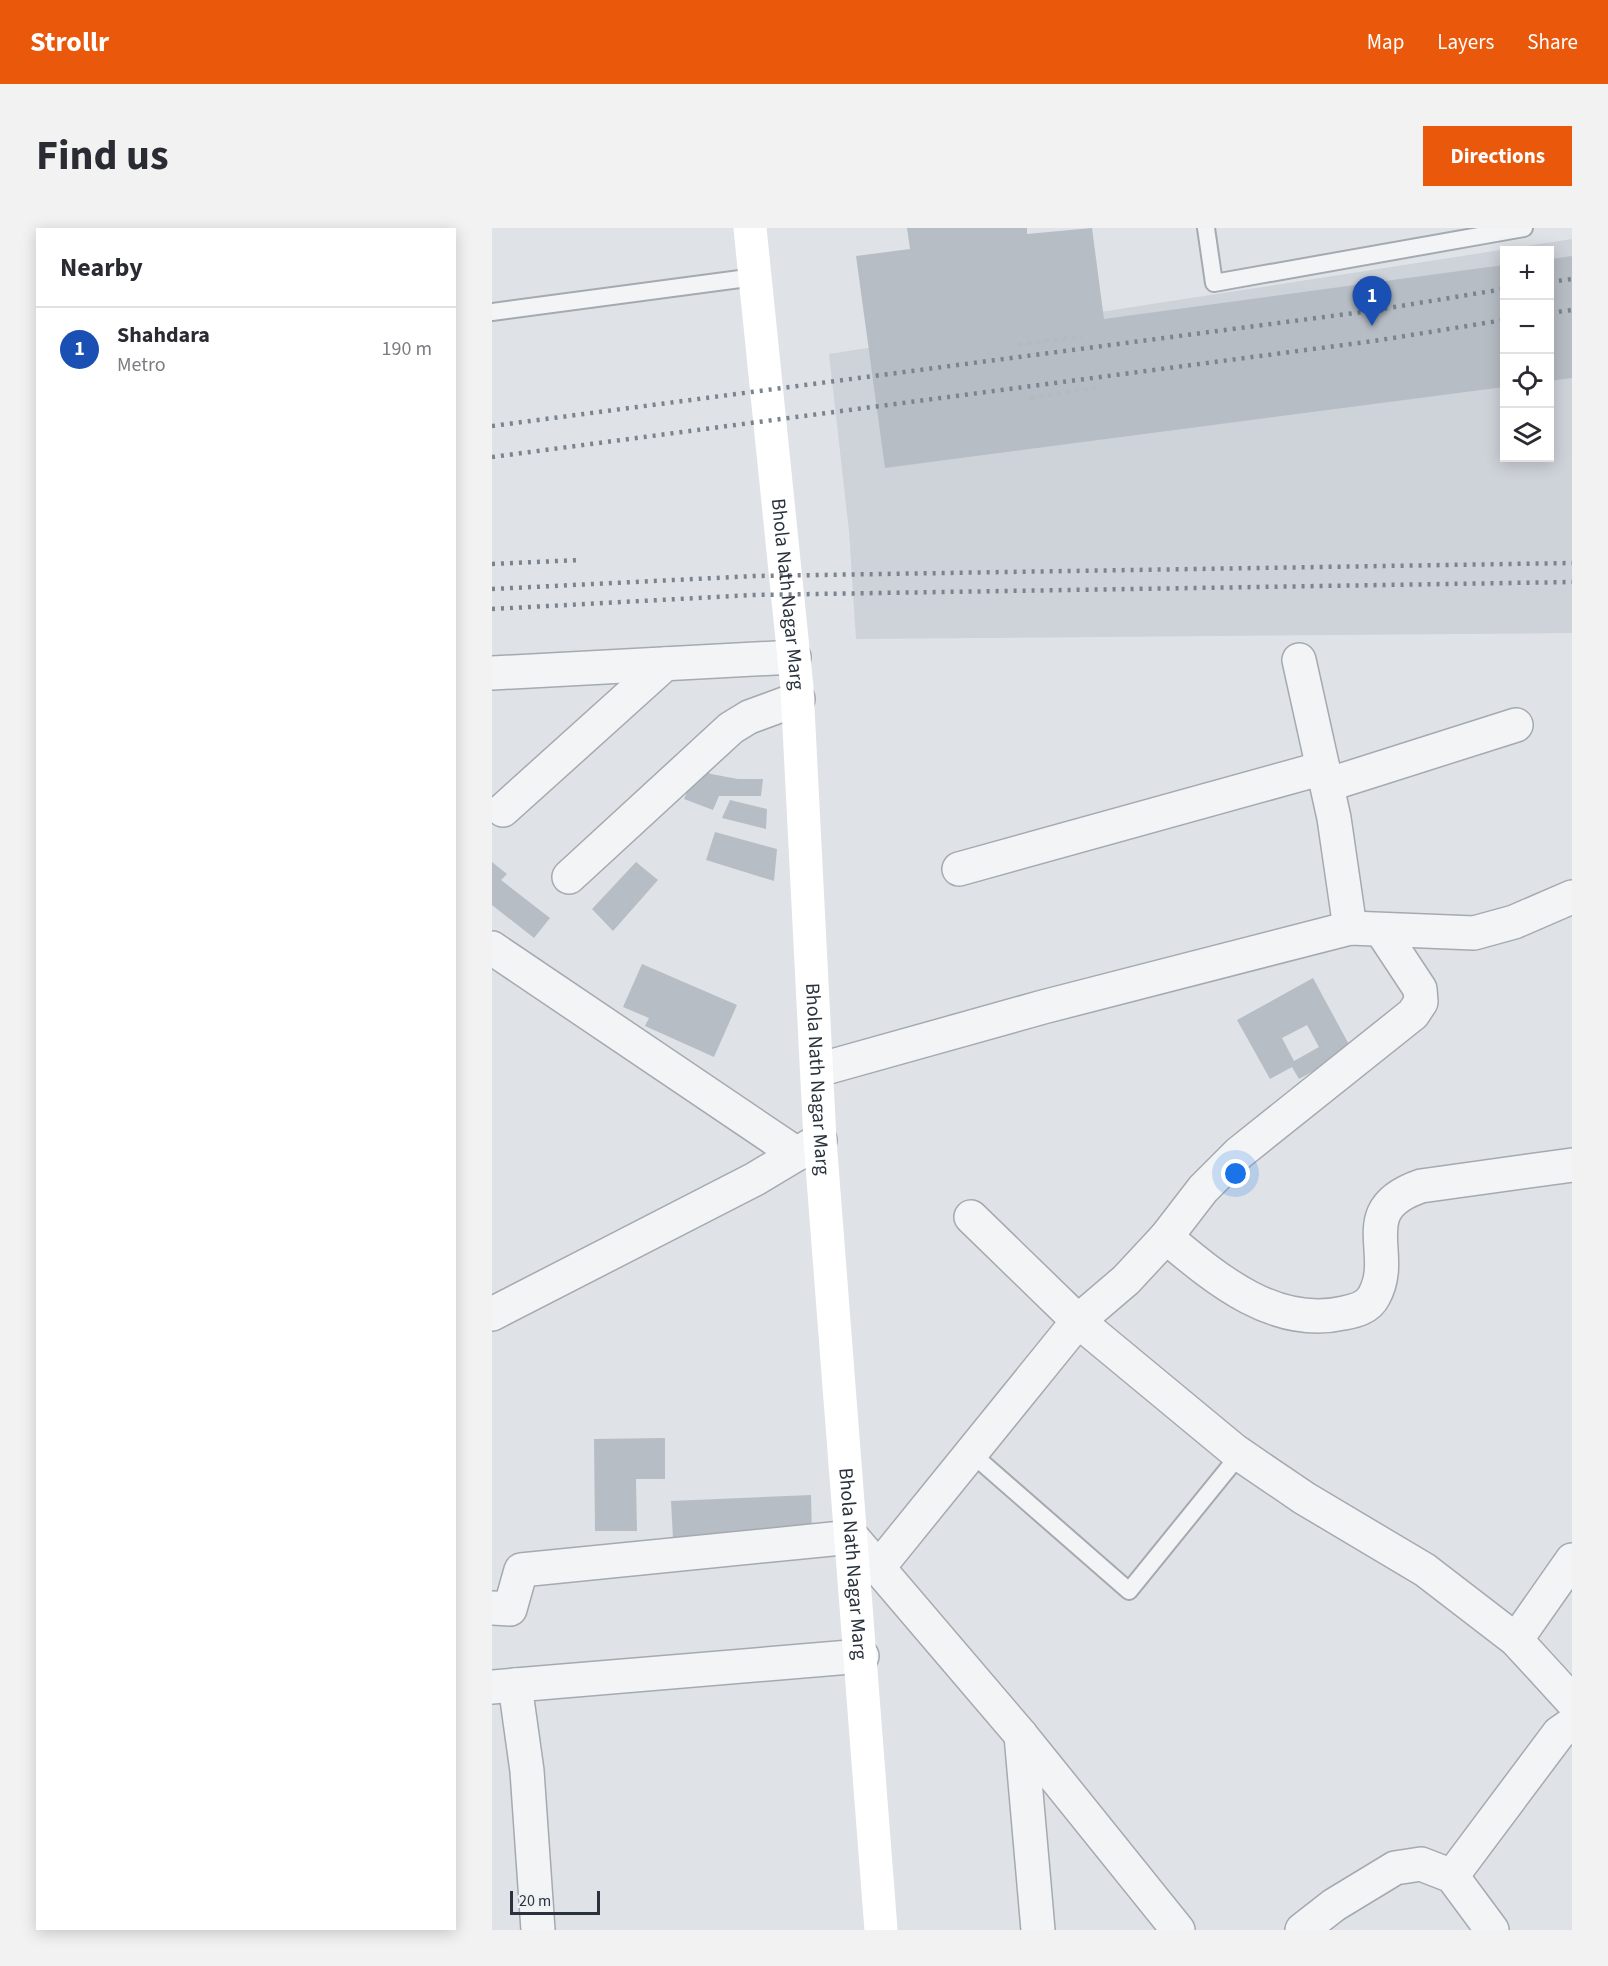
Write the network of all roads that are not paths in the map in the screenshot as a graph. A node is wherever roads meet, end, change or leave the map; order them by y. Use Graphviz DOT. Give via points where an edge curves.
graph roads {
  1 [pos="750,228"];
  2 [pos="1206,228"];
  3 [pos="1524,228"];
  4 [pos="755,277"];
  5 [pos="492,312"];
  6 [pos="794,657"];
  7 [pos="1299,660"];
  8 [pos="665,664"];
  9 [pos="492,673"];
  10 [pos="798,699"];
  11 [pos="1516,726"];
  12 [pos="1325,776"];
  13 [pos="503,810"];
  14 [pos="959,869"];
  15 [pos="569,877"];
  16 [pos="1572,897"];
  17 [pos="1365,929"];
  18 [pos="492,948"];
  19 [pos="818,1070"];
  20 [pos="808,1147"];
  21 [pos="1572,1165"];
  22 [pos="971,1217"];
  23 [pos="1166,1237"];
  24 [pos="492,1314"];
  25 [pos="1078,1321"];
  26 [pos="971,1454"];
  27 [pos="1240,1454"];
  28 [pos="852,1537"];
  29 [pos="1572,1560"];
  30 [pos="878,1568"];
  31 [pos="492,1608"];
  32 [pos="1516,1640"];
  33 [pos="862,1656"];
  34 [pos="504,1686"];
  35 [pos="1572,1701"];
  36 [pos="1572,1724"];
  37 [pos="1021,1735"];
  38 [pos="1452,1876"];
  39 [pos="538,1930"];
  40 [pos="881,1930"];
  41 [pos="1038,1930"];
  42 [pos="1178,1930"];
  43 [pos="1302,1930"];
  44 [pos="1492,1930"];
  1 -- 4 [label="street, Bhola Nath Nagar Marg"];
  2 -- 3 [label="lane" via="1214,283"];
  4 -- 5 [label="lane"];
  4 -- 6 [label="street, Bhola Nath Nagar Marg"];
  6 -- 8 [label="street"];
  6 -- 10 [label="street, Bhola Nath Nagar Marg"];
  7 -- 12 [label="street"];
  8 -- 9 [label="street"];
  8 -- 13 [label="street"];
  10 -- 15 [label="street" via="760,712 731,728"];
  10 -- 19 [label="street, Bhola Nath Nagar Marg"];
  11 -- 12 [label="street"];
  12 -- 14 [label="street"];
  12 -- 17 [label="street"];
  16 -- 17 [label="street" via="1483,931 1454,934"];
  17 -- 19 [label="street" via="1043,1007"];
  17 -- 23 [label="street" via="1420,989 1420,1002 1413,1014 1239,1153 1203,1189"];
  18 -- 20 [label="street"];
  19 -- 20 [label="street, Bhola Nath Nagar Marg"];
  20 -- 24 [label="street" via="755,1179"];
  20 -- 28 [label="street, Bhola Nath Nagar Marg"];
  21 -- 23 [label="street" via="1421,1186 1401,1193 1387,1206 1374,1297 1361,1309 1329,1316 1298,1314 1260,1303 1217,1280"];
  22 -- 25 [label="street"];
  23 -- 25 [label="street" via="1126,1280"];
  25 -- 26 [label="street"];
  25 -- 27 [label="street"];
  26 -- 27 [label="lane" via="1129,1591"];
  26 -- 30 [label="street"];
  27 -- 32 [label="street" via="1304,1498 1425,1570"];
  28 -- 30 [label="street"];
  28 -- 31 [label="street" via="521,1570 510,1609"];
  28 -- 33 [label="street, Bhola Nath Nagar Marg"];
  29 -- 32 [label="street"];
  30 -- 37 [label="street"];
  32 -- 35 [label="street"];
  33 -- 34 [label="street"];
  33 -- 40 [label="street, Bhola Nath Nagar Marg"];
  34 -- 39 [label="street" via="527,1771"];
  36 -- 38 [label="street" via="1559,1733"];
  37 -- 41 [label="street"];
  37 -- 42 [label="street"];
  38 -- 43 [label="street" via="1421,1864 1395,1868 1334,1905"];
  38 -- 44 [label="street"];
}
